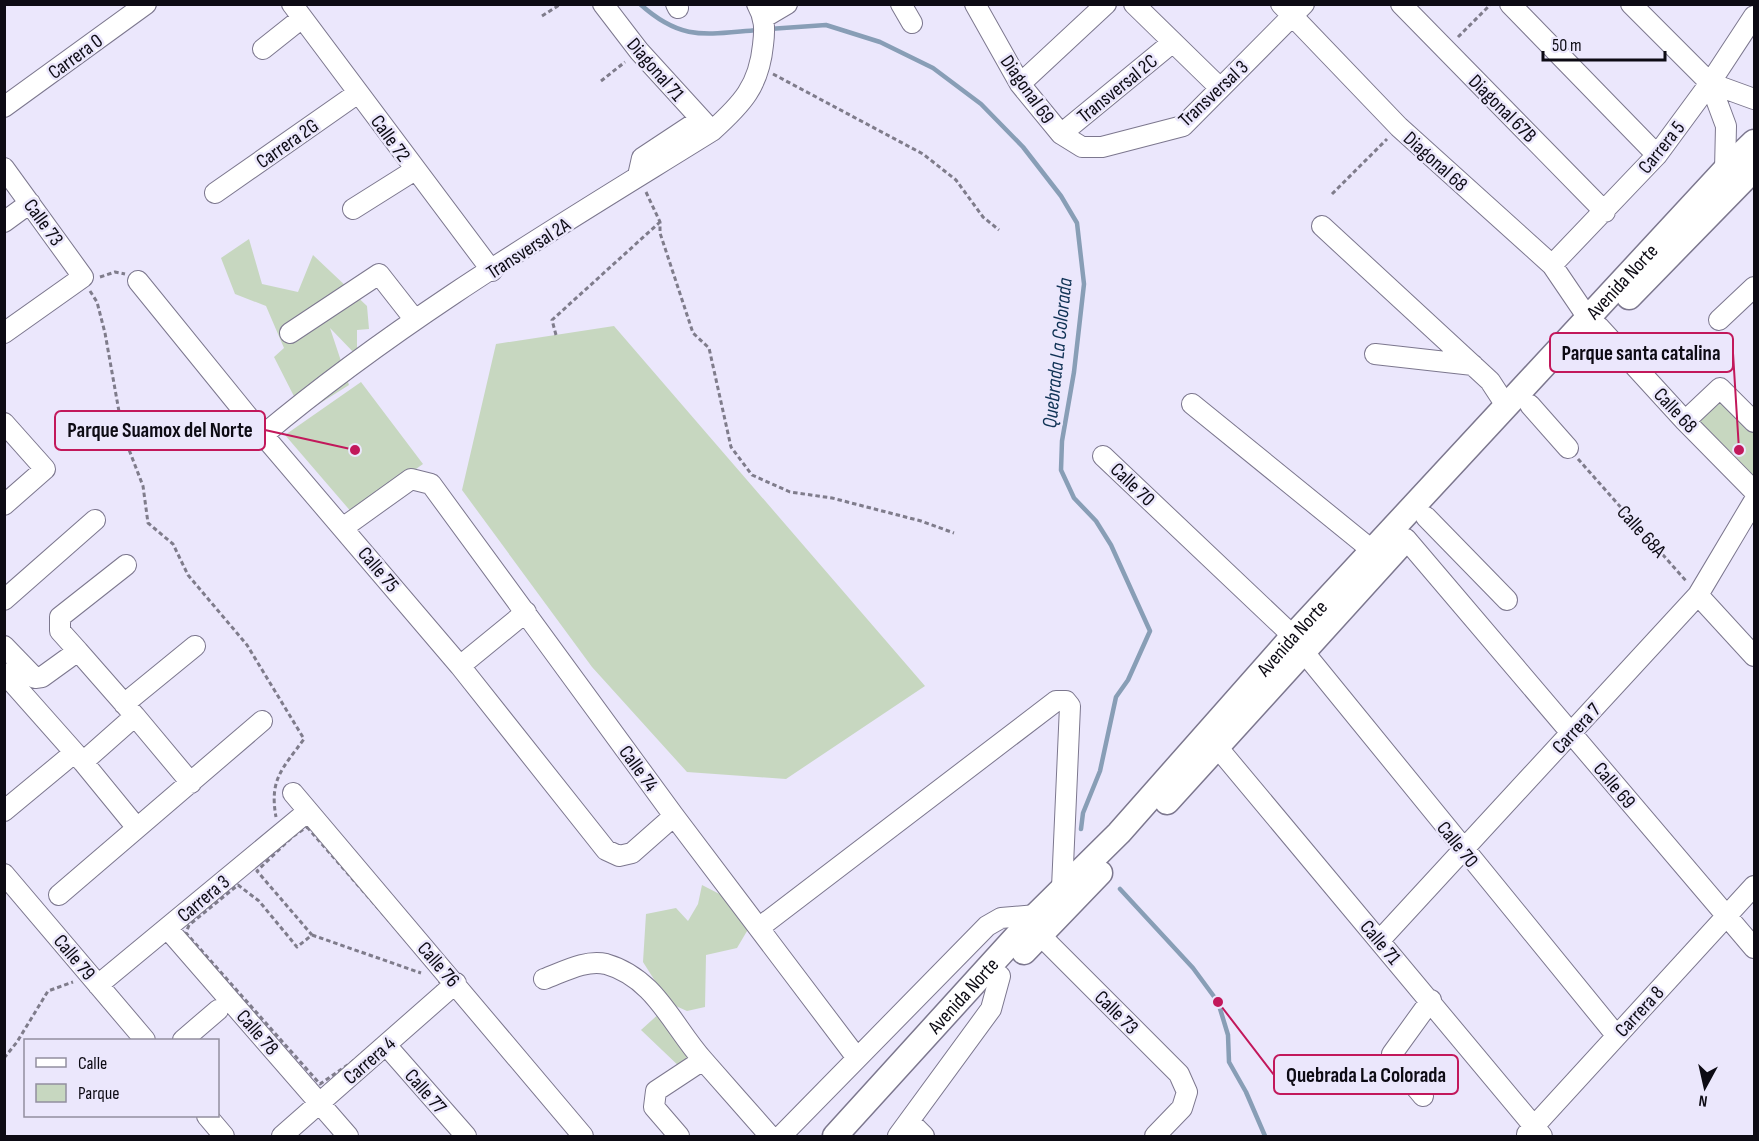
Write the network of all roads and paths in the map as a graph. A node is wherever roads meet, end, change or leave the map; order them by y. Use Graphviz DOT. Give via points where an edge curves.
graph roads {
  1 [pos="146,4"];
  2 [pos="561,4"];
  3 [pos="603,4"];
  4 [pos="787,4"];
  5 [pos="901,4"];
  6 [pos="1106,4"];
  7 [pos="1134,4"];
  8 [pos="1401,4"];
  9 [pos="1491,4"];
  10 [pos="1510,4"];
  11 [pos="1631,4"];
  12 [pos="983,8"];
  13 [pos="1292,8"];
  14 [pos="297,11"];
  15 [pos="761,11"];
  16 [pos="542,16"];
  17 [pos="1755,16"];
  18 [pos="912,24"];
  19 [pos="1173,42"];
  20 [pos="263,50"];
  21 [pos="1445,50"];
  22 [pos="639,51"];
  23 [pos="761,67"];
  24 [pos="601,81"];
  25 [pos="1710,83"];
  26 [pos="1020,84"];
  27 [pos="1220,88"];
  28 [pos="358,93"];
  29 [pos="1755,99"];
  30 [pos="4,107"];
  31 [pos="707,125"];
  32 [pos="1399,128"];
  33 [pos="1061,134"];
  34 [pos="1755,142"];
  35 [pos="1102,147"];
  36 [pos="1658,155"];
  37 [pos="4,168"];
  38 [pos="1755,169"];
  39 [pos="415,170"];
  40 [pos="1725,170"];
  41 [pos="638,177"];
  42 [pos="215,193"];
  43 [pos="1332,194"];
  44 [pos="30,203"];
  45 [pos="353,209"];
  46 [pos="1605,212"];
  47 [pos="4,222"];
  48 [pos="660,222"];
  49 [pos="1322,226"];
  50 [pos="999,230"];
  51 [pos="1552,265"];
  52 [pos="492,271"];
  53 [pos="83,277"];
  54 [pos="138,281"];
  55 [pos="1755,287"];
  56 [pos="415,320"];
  57 [pos="1719,321"];
  58 [pos="1594,322"];
  59 [pos="4,333"];
  60 [pos="290,333"];
  61 [pos="555,335"];
  62 [pos="1375,354"];
  63 [pos="1473,365"];
  64 [pos="1192,404"];
  65 [pos="1519,406"];
  66 [pos="1685,421"];
  67 [pos="1755,422"];
  68 [pos="4,423"];
  69 [pos="263,435"];
  70 [pos="1568,448"];
  71 [pos="1103,456"];
  72 [pos="1755,491"];
  73 [pos="1755,501"];
  74 [pos="4,505"];
  75 [pos="1426,517"];
  76 [pos="95,520"];
  77 [pos="344,527"];
  78 [pos="954,533"];
  79 [pos="1406,539"];
  80 [pos="1372,551"];
  81 [pos="126,565"];
  82 [pos="1698,594"];
  83 [pos="4,600"];
  84 [pos="1507,600"];
  85 [pos="526,612"];
  86 [pos="1298,644"];
  87 [pos="4,646"];
  88 [pos="195,646"];
  89 [pos="78,651"];
  90 [pos="1755,656"];
  91 [pos="460,666"];
  92 [pos="4,673"];
  93 [pos="129,710"];
  94 [pos="262,722"];
  95 [pos="1571,733"];
  96 [pos="1218,748"];
  97 [pos="79,757"];
  98 [pos="190,783"];
  99 [pos="293,793"];
  100 [pos="4,811"];
  101 [pos="308,812"];
  102 [pos="674,816"];
  103 [pos="137,828"];
  104 [pos="279,833"];
  105 [pos="1463,850"];
  106 [pos="4,874"];
  107 [pos="1755,886"];
  108 [pos="1062,888"];
  109 [pos="59,895"];
  110 [pos="1727,914"];
  111 [pos="1038,925"];
  112 [pos="760,927"];
  113 [pos="167,928"];
  114 [pos="312,935"];
  115 [pos="1380,940"];
  116 [pos="1755,948"];
  117 [pos="1000,976"];
  118 [pos="544,979"];
  119 [pos="95,980"];
  120 [pos="448,982"];
  121 [pos="1431,1000"];
  122 [pos="218,1010"];
  123 [pos="1616,1035"];
  124 [pos="143,1039"];
  125 [pos="185,1039"];
  126 [pos="386,1045"];
  127 [pos="4,1058"];
  128 [pos="857,1058"];
  129 [pos="703,1060"];
  130 [pos="1423,1096"];
  131 [pos="320,1103"];
  132 [pos="208,1117"];
  133 [pos="911,1132"];
  134 [pos="1534,1133"];
  135 [pos="224,1137"];
  136 [pos="282,1137"];
  137 [pos="348,1137"];
  138 [pos="466,1137"];
  139 [pos="583,1137"];
  140 [pos="679,1137"];
  141 [pos="770,1137"];
  142 [pos="781,1137"];
  143 [pos="835,1137"];
  144 [pos="854,1137"];
  145 [pos="1155,1137"];
  1 -- 30 [label="street, Carrera 0"];
  2 -- 16 [label="path"];
  3 -- 22 [label="street, Diagonal 71"];
  4 -- 15 [label="street"];
  5 -- 18 [label="street"];
  6 -- 26 [label="street"];
  7 -- 19 [label="street"];
  8 -- 21 [label="street, Diagonal 67B"];
  9 -- 21 [label="path"];
  10 -- 36 [label="street"];
  11 -- 25 [label="street"];
  12 -- 26 [label="street, Diagonal 69"];
  13 -- 27 [label="street, Transversal 3"];
  13 -- 32 [label="street, Diagonal 68"];
  14 -- 20 [label="street"];
  14 -- 28 [label="street, Calle 72"];
  15 -- 23 [label="street, Transversal 2A"];
  17 -- 25 [label="street, Carrera 5"];
  19 -- 27 [label="street"];
  19 -- 33 [label="street, Transversal 2C"];
  21 -- 46 [label="street, Diagonal 67B"];
  22 -- 24 [label="path"];
  22 -- 31 [label="street, Diagonal 71"];
  23 -- 31 [label="street, Transversal 2A" via="751,91"];
  23 -- 50 [label="path" via="923,154 956,180 983,217"];
  25 -- 29 [label="street"];
  25 -- 36 [label="street, Carrera 5"];
  25 -- 40 [label="street" via="1726,126"];
  26 -- 33 [label="street, Diagonal 69"];
  27 -- 35 [label="street, Transversal 3" via="1183,126"];
  28 -- 39 [label="street, Calle 72"];
  28 -- 42 [label="street, Carrera 2G"];
  31 -- 41 [label="street, Transversal 2A"];
  32 -- 43 [label="path"];
  32 -- 51 [label="street, Diagonal 68"];
  33 -- 35 [label="street, Diagonal 69" via="1082,147"];
  34 -- 40 [label="main road, Avenida Norte"];
  36 -- 46 [label="street, Carrera 5"];
  37 -- 44 [label="street, Calle 73"];
  38 -- 58 [label="main road, Avenida Norte"];
  39 -- 45 [label="street"];
  39 -- 52 [label="street, Calle 72"];
  40 -- 58 [label="main road, Avenida Norte"];
  41 -- 48 [label="path"];
  41 -- 52 [label="street, Transversal 2A"];
  44 -- 47 [label="street"];
  44 -- 53 [label="street, Calle 73"];
  46 -- 51 [label="street, Carrera 5"];
  48 -- 61 [label="path" via="552,320"];
  48 -- 78 [label="path" via="660,233 693,333 709,348 731,447 752,475 790,492 855,504"];
  49 -- 63 [label="street"];
  51 -- 58 [label="street, Diagonal 68"];
  52 -- 56 [label="street, Transversal 2A"];
  53 -- 54 [label="path" via="115,272"];
  53 -- 59 [label="street"];
  53 -- 104 [label="path" via="97,302 123,434 143,486 148,523 173,544 188,575 247,645 304,739 275,780 273,798"];
  54 -- 69 [label="street, Calle 75"];
  55 -- 57 [label="street"];
  56 -- 60 [label="street" via="379,274"];
  56 -- 69 [label="street, Transversal 2A" via="314,392"];
  58 -- 65 [label="main road, Avenida Norte"];
  58 -- 66 [label="street, Calle 68"];
  62 -- 63 [label="street"];
  63 -- 65 [label="street"];
  64 -- 80 [label="street"];
  65 -- 70 [label="street"];
  65 -- 75 [label="main road, Avenida Norte"];
  65 -- 80 [label="main road, Avenida Norte"];
  66 -- 67 [label="street" via="1720,388"];
  66 -- 72 [label="street, Calle 68"];
  68 -- 74 [label="street" via="45,469"];
  69 -- 77 [label="street, Calle 75"];
  70 -- 82 [label="path, Calle 68A"];
  71 -- 86 [label="street, Calle 70"];
  73 -- 82 [label="street, Carrera 7"];
  75 -- 79 [label="main road, Avenida Norte"];
  75 -- 84 [label="street"];
  76 -- 83 [label="street"];
  77 -- 85 [label="street, Calle 74" via="411,479 431,484"];
  77 -- 91 [label="street, Calle 75"];
  79 -- 86 [label="main road, Avenida Norte"];
  79 -- 95 [label="street, Calle 69"];
  80 -- 86 [label="main road, Avenida Norte"];
  81 -- 89 [label="street" via="60,617 60,631"];
  82 -- 90 [label="street"];
  82 -- 95 [label="street, Carrera 7"];
  85 -- 91 [label="street"];
  85 -- 102 [label="street, Calle 74"];
  86 -- 96 [label="main road, Avenida Norte"];
  86 -- 105 [label="street, Calle 70"];
  86 -- 108 [label="main road, Avenida Norte"];
  87 -- 89 [label="street" via="35,678"];
  88 -- 93 [label="street"];
  89 -- 93 [label="street"];
  91 -- 102 [label="street, Calle 75" via="606,850 619,856 632,853"];
  92 -- 97 [label="street"];
  93 -- 97 [label="street"];
  93 -- 98 [label="street"];
  94 -- 98 [label="street"];
  95 -- 105 [label="street, Carrera 7"];
  95 -- 110 [label="street, Calle 69"];
  96 -- 111 [label="main road, Avenida Norte"];
  96 -- 115 [label="street, Calle 71"];
  97 -- 100 [label="street"];
  97 -- 103 [label="street"];
  98 -- 103 [label="street"];
  99 -- 101 [label="street, Calle 76"];
  101 -- 104 [label="street, Carrera 3"];
  101 -- 120 [label="street, Calle 76"];
  102 -- 112 [label="street, Calle 74"];
  103 -- 109 [label="street"];
  104 -- 113 [label="street, Carrera 3"];
  105 -- 115 [label="street, Carrera 7"];
  105 -- 123 [label="street, Calle 70"];
  106 -- 119 [label="street, Calle 79"];
  107 -- 110 [label="street, Carrera 8"];
  108 -- 111 [label="main road, Avenida Norte"];
  108 -- 112 [label="street" via="1070,706 1066,701 1056,701"];
  110 -- 116 [label="street, Calle 69"];
  110 -- 123 [label="street, Carrera 8"];
  111 -- 117 [label="main road, Avenida Norte"];
  111 -- 128 [label="street" via="1001,918 987,926"];
  111 -- 143 [label="main road, Avenida Norte"];
  111 -- 145 [label="street, Calle 73" via="1179,1074 1187,1092 1182,1108"];
  112 -- 128 [label="street, Calle 74"];
  113 -- 119 [label="street, Carrera 3"];
  113 -- 131 [label="street, Calle 78"];
  114 -- 120 [label="path"];
  114 -- 120 [label="path" via="257,871 307,827"];
  114 -- 120 [label="path" via="297,947 259,901 238,885 189,925 186,933 320,1084"];
  115 -- 121 [label="street, Calle 71"];
  117 -- 133 [label="street" via="991,1009"];
  117 -- 144 [label="main road, Avenida Norte"];
  118 -- 129 [label="street" via="585,964 605,964 633,976 657,996"];
  119 -- 124 [label="street, Calle 79"];
  119 -- 127 [label="path" via="48,991"];
  120 -- 126 [label="street, Carrera 4"];
  120 -- 139 [label="street, Calle 76"];
  121 -- 130 [label="street" via="1392,1054"];
  121 -- 134 [label="street, Calle 71"];
  122 -- 125 [label="street"];
  123 -- 134 [label="street, Carrera 8"];
  126 -- 131 [label="street, Carrera 4"];
  126 -- 138 [label="street, Calle 77"];
  128 -- 142 [label="street"];
  129 -- 140 [label="street" via="656,1091 654,1107"];
  129 -- 141 [label="street"];
  131 -- 136 [label="street, Carrera 4"];
  131 -- 137 [label="street, Calle 78"];
  132 -- 135 [label="street"];
}
